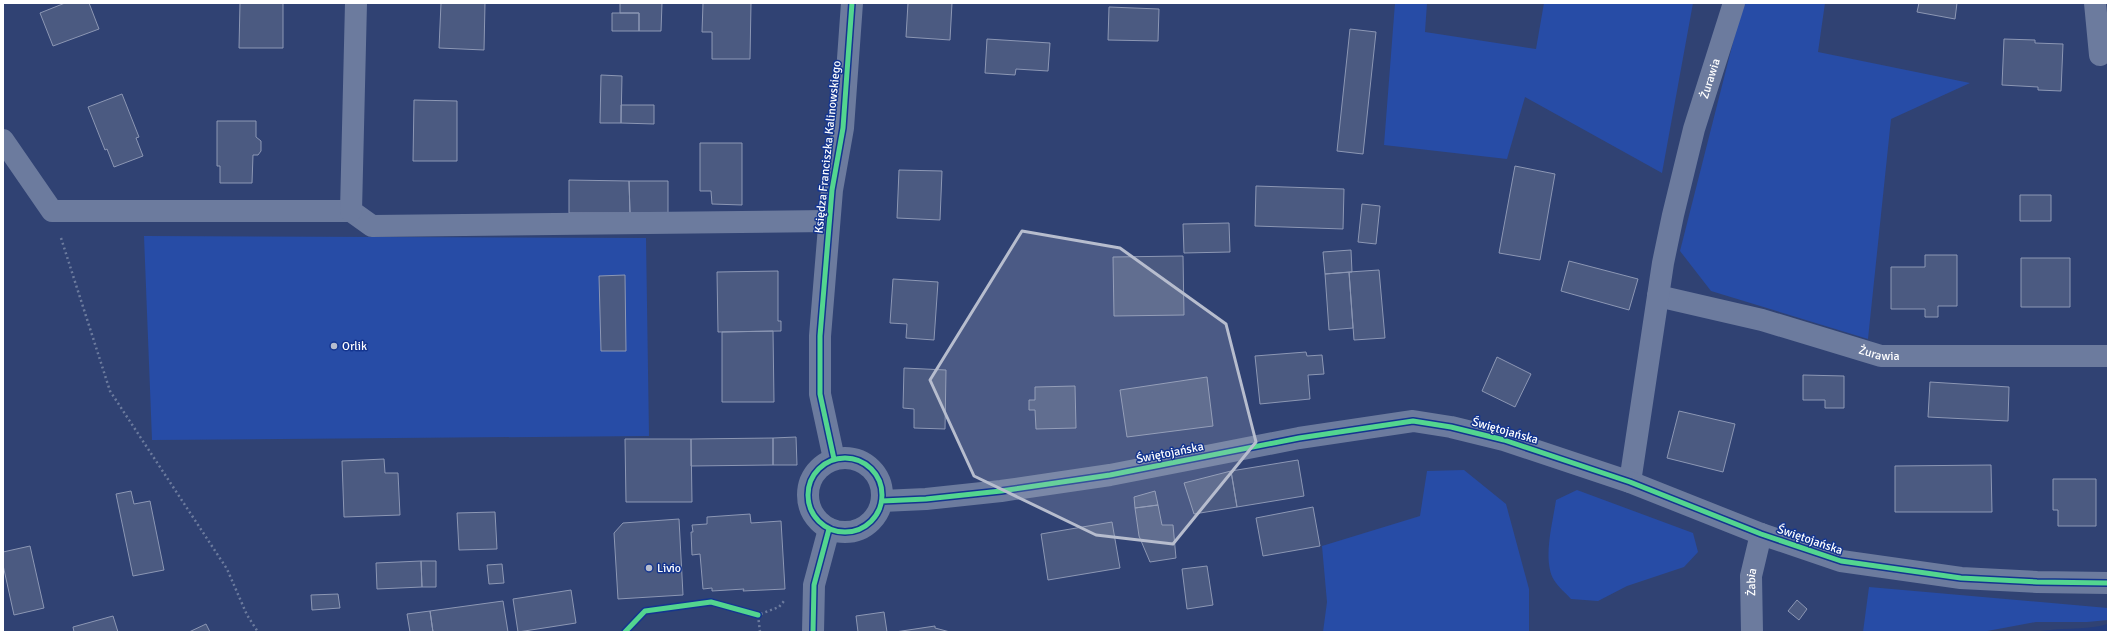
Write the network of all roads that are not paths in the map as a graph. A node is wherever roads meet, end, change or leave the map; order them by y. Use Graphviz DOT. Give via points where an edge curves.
graph roads {
  1 [pos="356,3"];
  2 [pos="852,3"];
  3 [pos="1734,3"];
  4 [pos="2095,3"];
  5 [pos="2100,55"];
  6 [pos="3,140"];
  7 [pos="351,212"];
  8 [pos="829,221"];
  9 [pos="1658,296"];
  10 [pos="2108,356"];
  11 [pos="834,459"];
  12 [pos="1630,482"];
  13 [pos="882,501"];
  14 [pos="829,529"];
  15 [pos="1761,534"];
  16 [pos="2108,583"];
  17 [pos="807,631"];
  18 [pos="1752,632"];
  1 -- 7 [label="street"];
  2 -- 8 [label="street, Księdza Franciszka Kalinowskiego" via="843,128"];
  3 -- 9 [label="street, Żurawia" via="1694,129 1672,215"];
  4 -- 5 [label="street"];
  6 -- 7 [label="street" via="52,211"];
  7 -- 8 [label="street" via="372,226"];
  8 -- 11 [label="street, Księdza Franciszka Kalinowskiego" via="820,336 820,394"];
  9 -- 10 [label="street, Żurawia" via="1762,320 1881,356"];
  9 -- 12 [label="street, Żurawia"];
  11 -- 13 [label="street" via="853,458 869,467 880,482"];
  11 -- 14 [label="street" via="816,472 808,492 812,514"];
  12 -- 13 [label="street, Świętojańska" via="1504,440 1451,427 1413,422 1299,438 1110,475 1001,491"];
  12 -- 15 [label="street, Świętojańska"];
  13 -- 14 [label="street" via="876,517 863,528 846,533"];
  14 -- 17 [label="street" via="814,585"];
  15 -- 16 [label="street, Świętojańska" via="1841,561 1889,569 1961,578"];
  15 -- 18 [label="street, Żabia" via="1751,576"];
}
